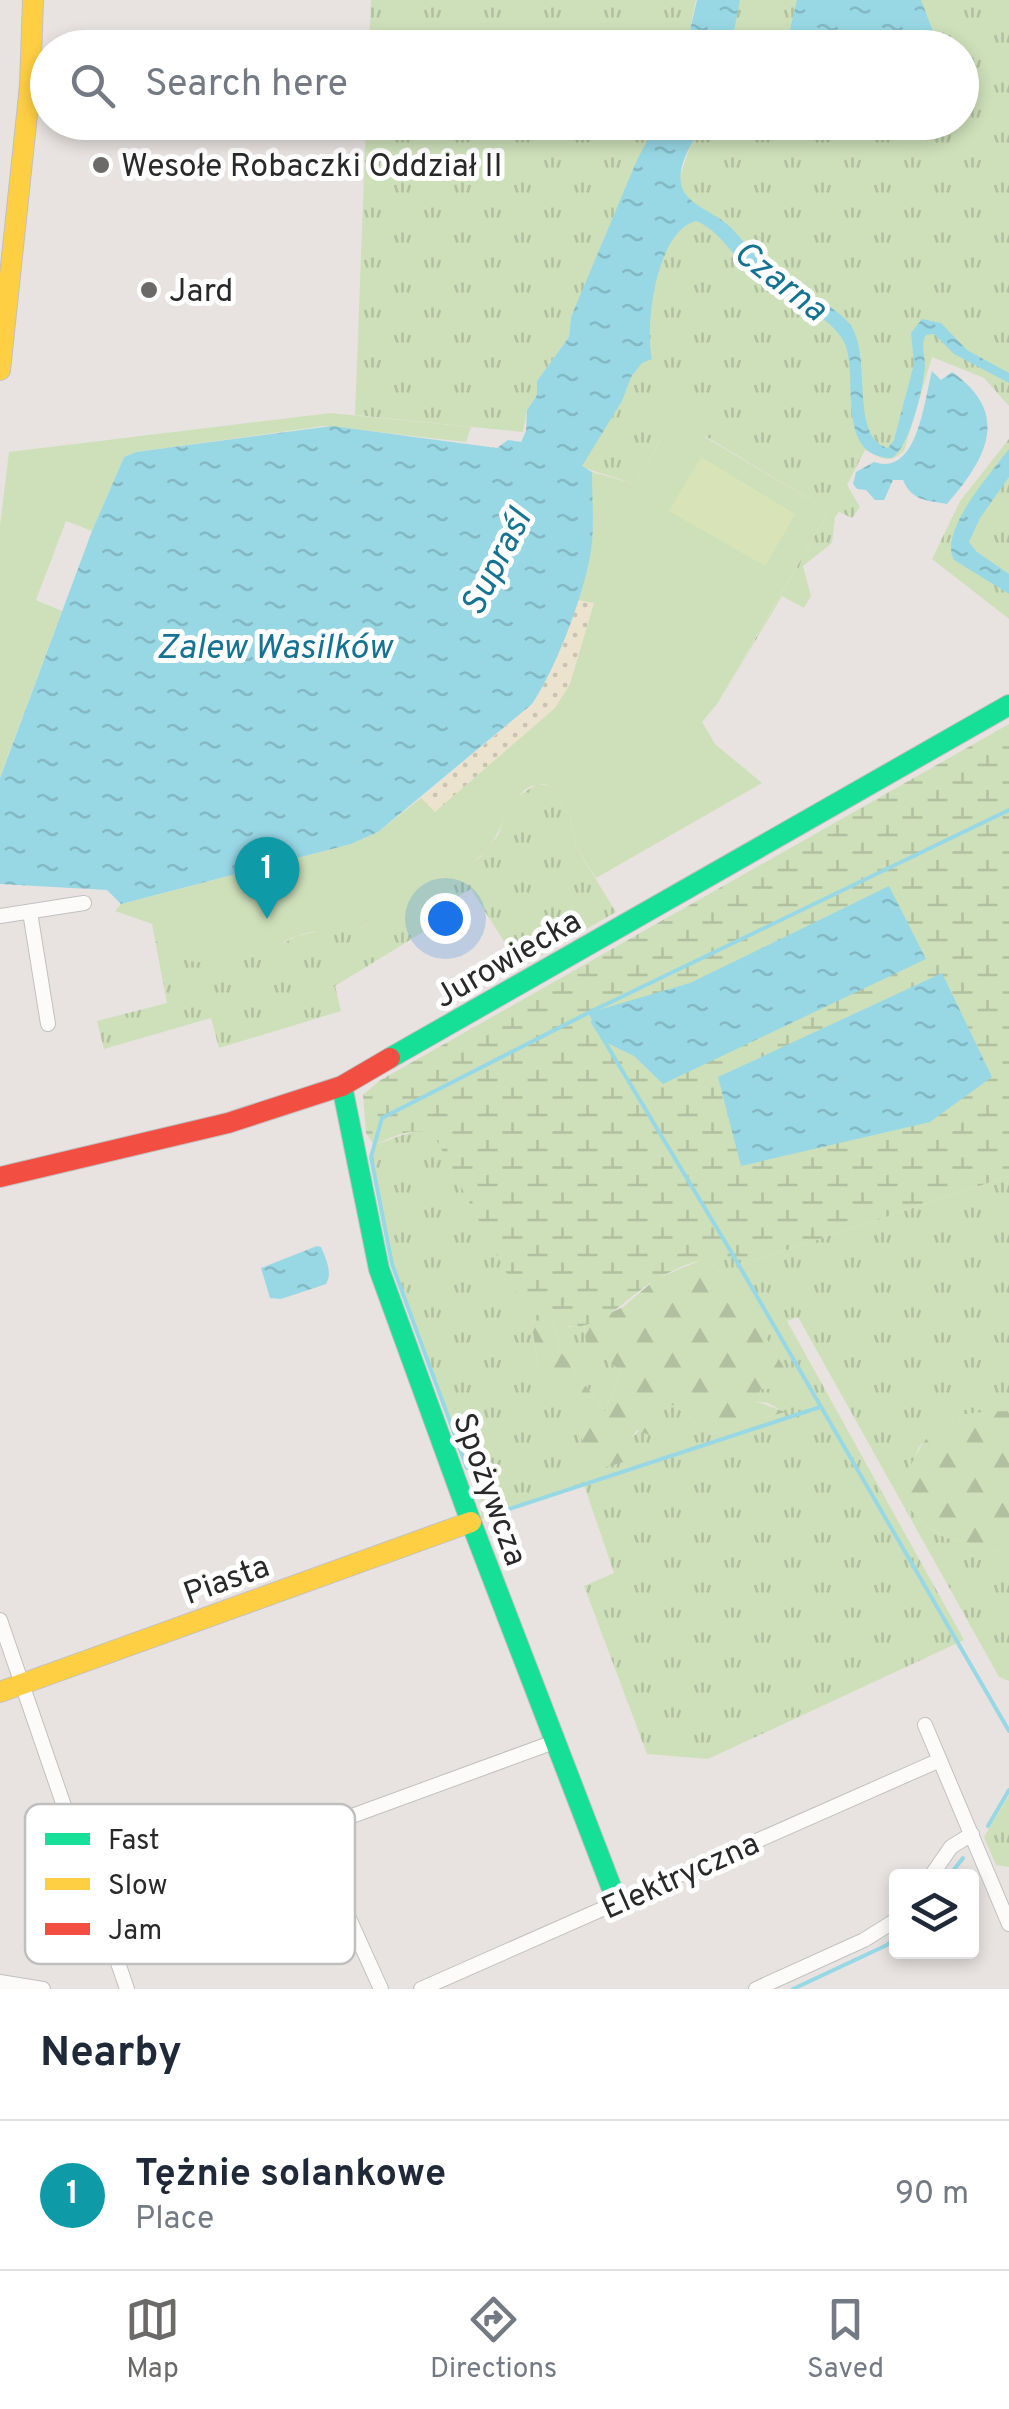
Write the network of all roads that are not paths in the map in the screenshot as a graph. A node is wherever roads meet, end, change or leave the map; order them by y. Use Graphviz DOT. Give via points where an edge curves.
graph roads {
  1 [pos="33,0"];
  2 [pos="32,30"];
  3 [pos="30,86"];
  4 [pos="0,370"];
  5 [pos="1009,705"];
  6 [pos="84,903"];
  7 [pos="30,912"];
  8 [pos="0,916"];
  9 [pos="48,1024"];
  10 [pos="342,1086"];
  11 [pos="0,1177"];
  12 [pos="471,1522"];
  13 [pos="0,1620"];
  14 [pos="22,1684"];
  15 [pos="0,1692"];
  16 [pos="925,1726"];
  17 [pos="554,1742"];
  18 [pos="940,1760"];
  19 [pos="63,1804"];
  20 [pos="355,1815"];
  21 [pos="972,1834"];
  22 [pos="936,1869"];
  23 [pos="1009,1875"];
  24 [pos="992,1882"];
  25 [pos="617,1902"];
  26 [pos="889,1924"];
  27 [pos="1009,1924"];
  28 [pos="355,1933"];
  29 [pos="118,1964"];
  30 [pos="0,1982"];
  31 [pos="44,1989"];
  32 [pos="127,1989"];
  33 [pos="381,1989"];
  34 [pos="420,1989"];
  35 [pos="756,1989"];
  1 -- 2 [label="street"];
  3 -- 4 [label="street"];
  5 -- 10 [label="street, Jurowiecka"];
  6 -- 7 [label="street"];
  7 -- 8 [label="street"];
  7 -- 9 [label="street"];
  10 -- 11 [label="street, Jurowiecka" via="228,1123"];
  10 -- 12 [label="street, Spożywcza" via="379,1268"];
  12 -- 14 [label="street, Piasta"];
  12 -- 17 [label="street, Spożywcza"];
  13 -- 14 [label="street"];
  14 -- 15 [label="street, Piasta"];
  14 -- 19 [label="street"];
  16 -- 18 [label="street"];
  17 -- 20 [label="street"];
  17 -- 25 [label="street, Spożywcza"];
  18 -- 21 [label="street"];
  18 -- 25 [label="street, Elektryczna"];
  21 -- 22 [label="street" via="951,1847"];
  21 -- 24 [label="street"];
  23 -- 24 [label="street"];
  24 -- 27 [label="street"];
  25 -- 34 [label="street, Elektryczna"];
  26 -- 35 [label="street"];
  28 -- 33 [label="street"];
  29 -- 32 [label="street"];
  30 -- 31 [label="street"];
}
